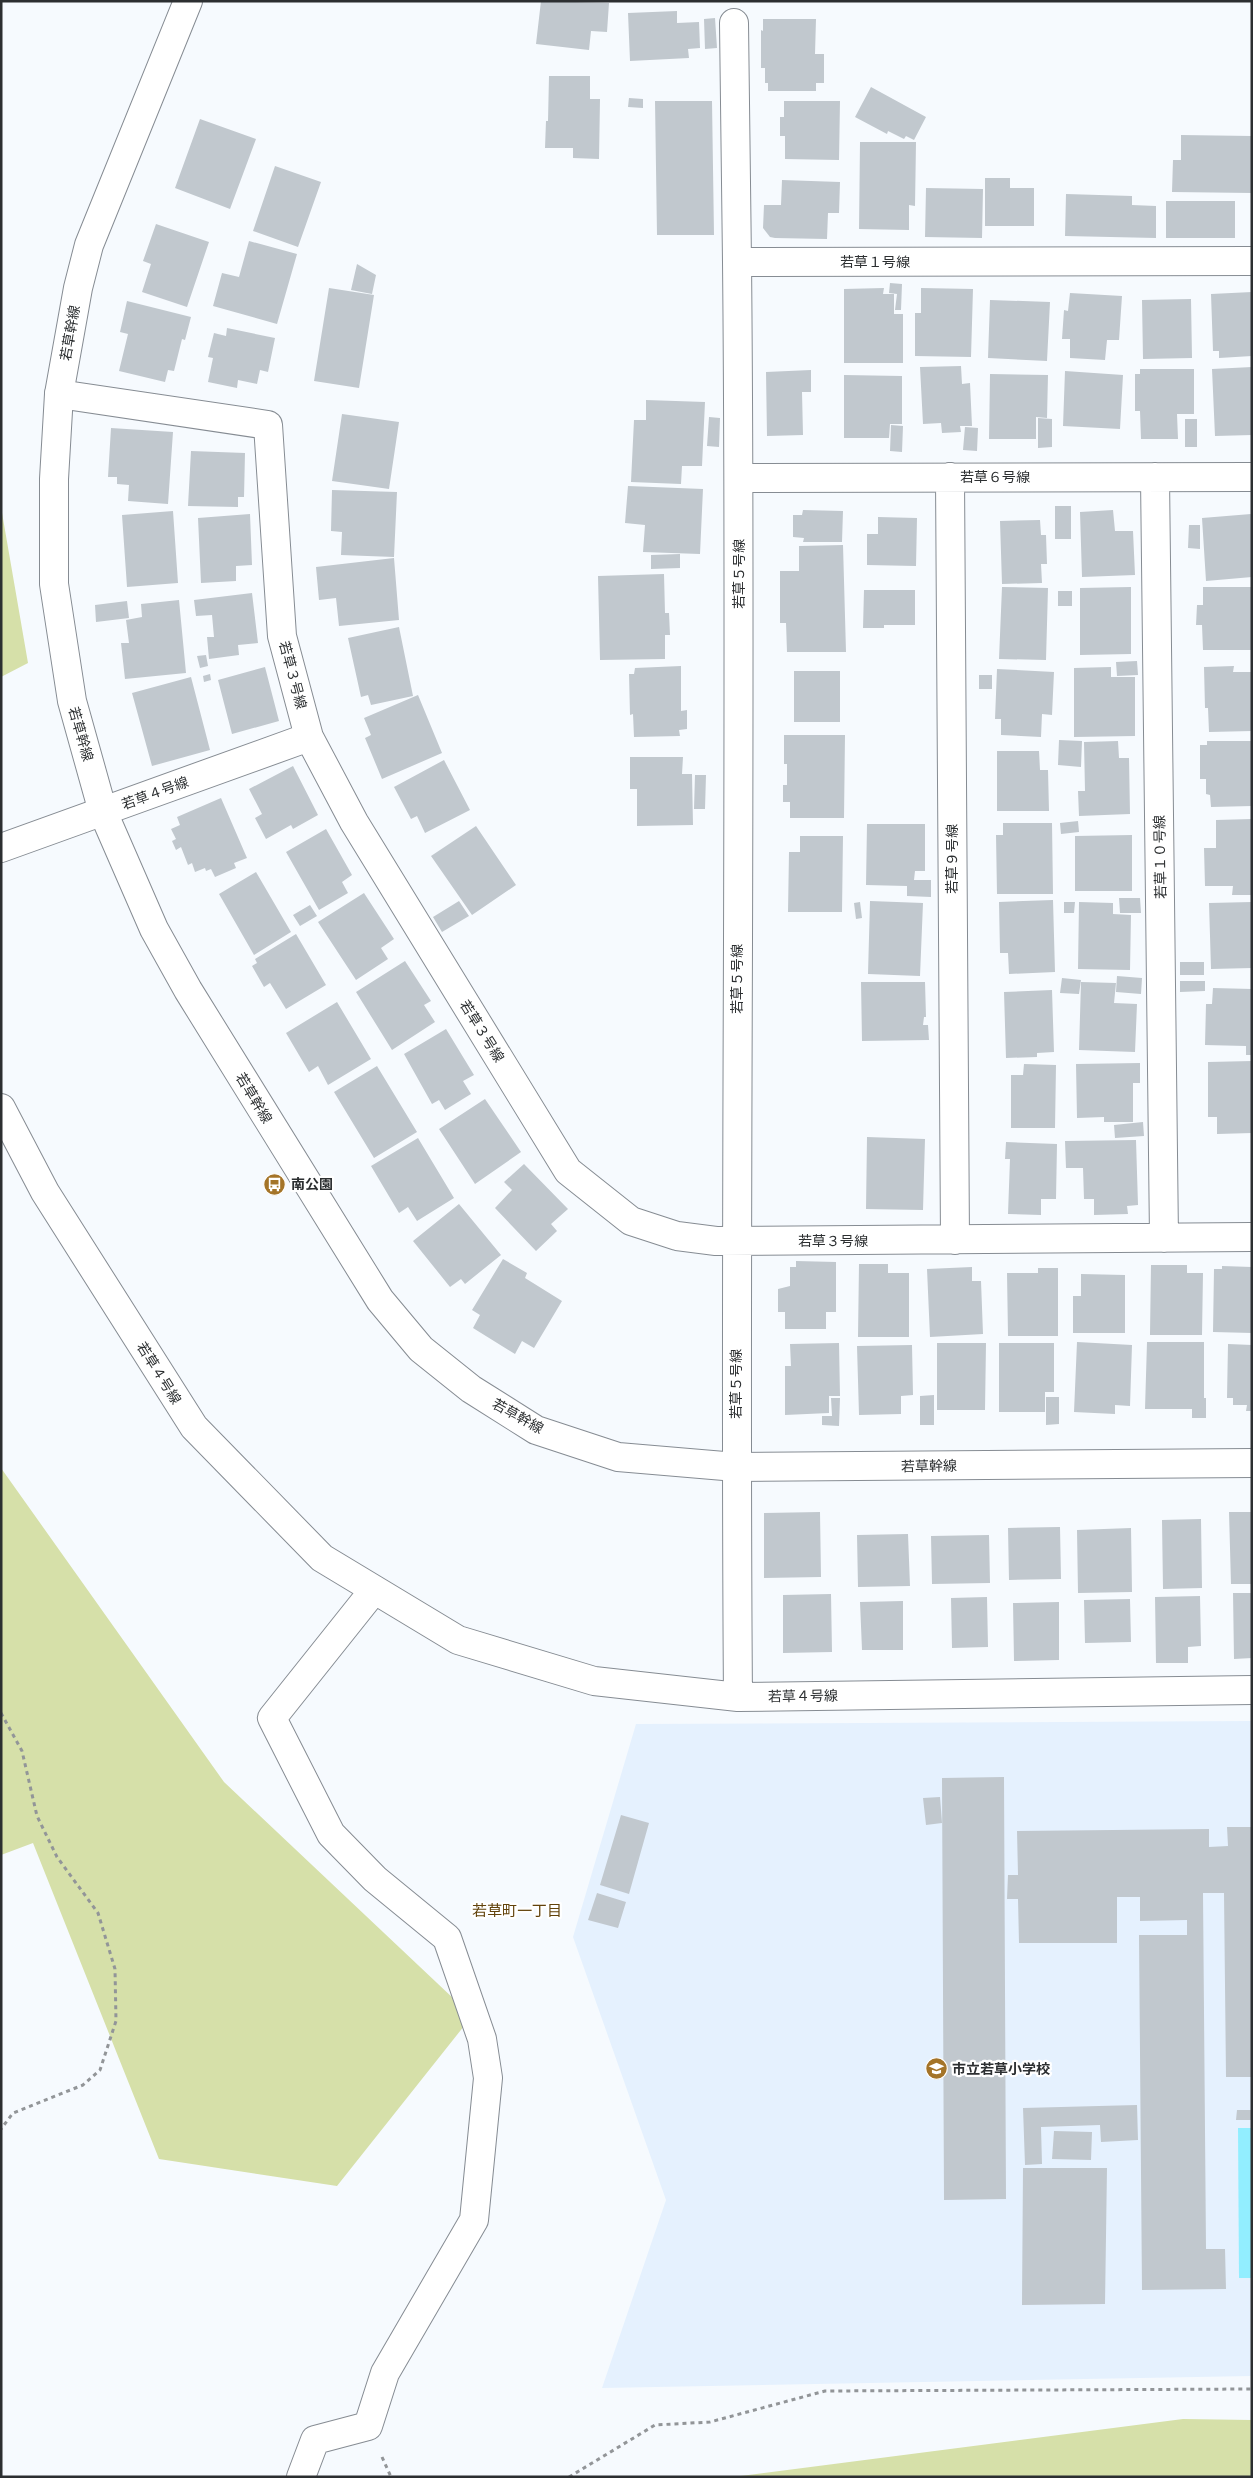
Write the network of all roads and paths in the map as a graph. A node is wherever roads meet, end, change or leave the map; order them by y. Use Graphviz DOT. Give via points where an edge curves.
graph roads {
  1 [pos="188,1"];
  2 [pos="734,23"];
  3 [pos="1252,261"];
  4 [pos="737,262"];
  5 [pos="59,394"];
  6 [pos="1252,476"];
  7 [pos="950,477"];
  8 [pos="1155,477"];
  9 [pos="739,478"];
  10 [pos="309,737"];
  11 [pos="103,812"];
  12 [pos="1,848"];
  13 [pos="1,1108"];
  14 [pos="1252,1237"];
  15 [pos="1164,1238"];
  16 [pos="954,1240"];
  17 [pos="736,1242"];
  18 [pos="1252,1463"];
  19 [pos="736,1467"];
  20 [pos="374,1590"];
  21 [pos="1252,1690"];
  22 [pos="738,1697"];
  23 [pos="1,1713"];
  24 [pos="1,2129"];
  25 [pos="1252,2389"];
  26 [pos="301,2477"];
  27 [pos="569,2477"];
  1 -- 5 [label="street, 若草幹線" via="89,245"];
  2 -- 4 [label="street"];
  3 -- 4 [label="street, 若草１号線"];
  4 -- 9 [label="street, 若草５号線"];
  5 -- 10 [label="street, 若草３号線" via="268,425 282,636"];
  5 -- 11 [label="street, 若草幹線" via="54,480 54,584 72,701"];
  6 -- 8 [label="street, 若草６号線"];
  7 -- 8 [label="street, 若草６号線"];
  7 -- 9 [label="street, 若草６号線"];
  7 -- 16 [label="street, 若草９号線"];
  8 -- 15 [label="street, 若草１０号線"];
  9 -- 17 [label="street, 若草５号線"];
  10 -- 11 [label="street, 若草４号線"];
  10 -- 17 [label="street, 若草３号線" via="354,822 568,1171 631,1222 677,1236"];
  11 -- 12 [label="street, 若草４号線"];
  11 -- 19 [label="street, 若草幹線" via="154,929 188,990 348,1251 380,1300 421,1349 471,1389 536,1430 618,1458"];
  13 -- 20 [label="street, 若草４号線" via="45,1192 194,1427 322,1558"];
  14 -- 15 [label="street, 若草３号線"];
  15 -- 16 [label="street, 若草３号線"];
  16 -- 17 [label="street, 若草３号線"];
  17 -- 19 [label="street, 若草５号線"];
  18 -- 19 [label="street, 若草幹線"];
  19 -- 22 [label="street, 若草５号線"];
  20 -- 22 [label="street, 若草４号線" via="458,1640 585,1678"];
  20 -- 26 [label="street" via="272,1718 331,1834 375,1879 447,1938 482,2039 488,2078 474,2220 385,2373 368,2426 315,2440"];
  21 -- 22 [label="street, 若草４号線"];
  23 -- 24 [label="path" via="22,1751 37,1816 57,1857 98,1913 116,1969 116,2021 100,2070 83,2085 13,2113"];
  25 -- 27 [label="path" via="825,2392 710,2422 655,2425"];
}
